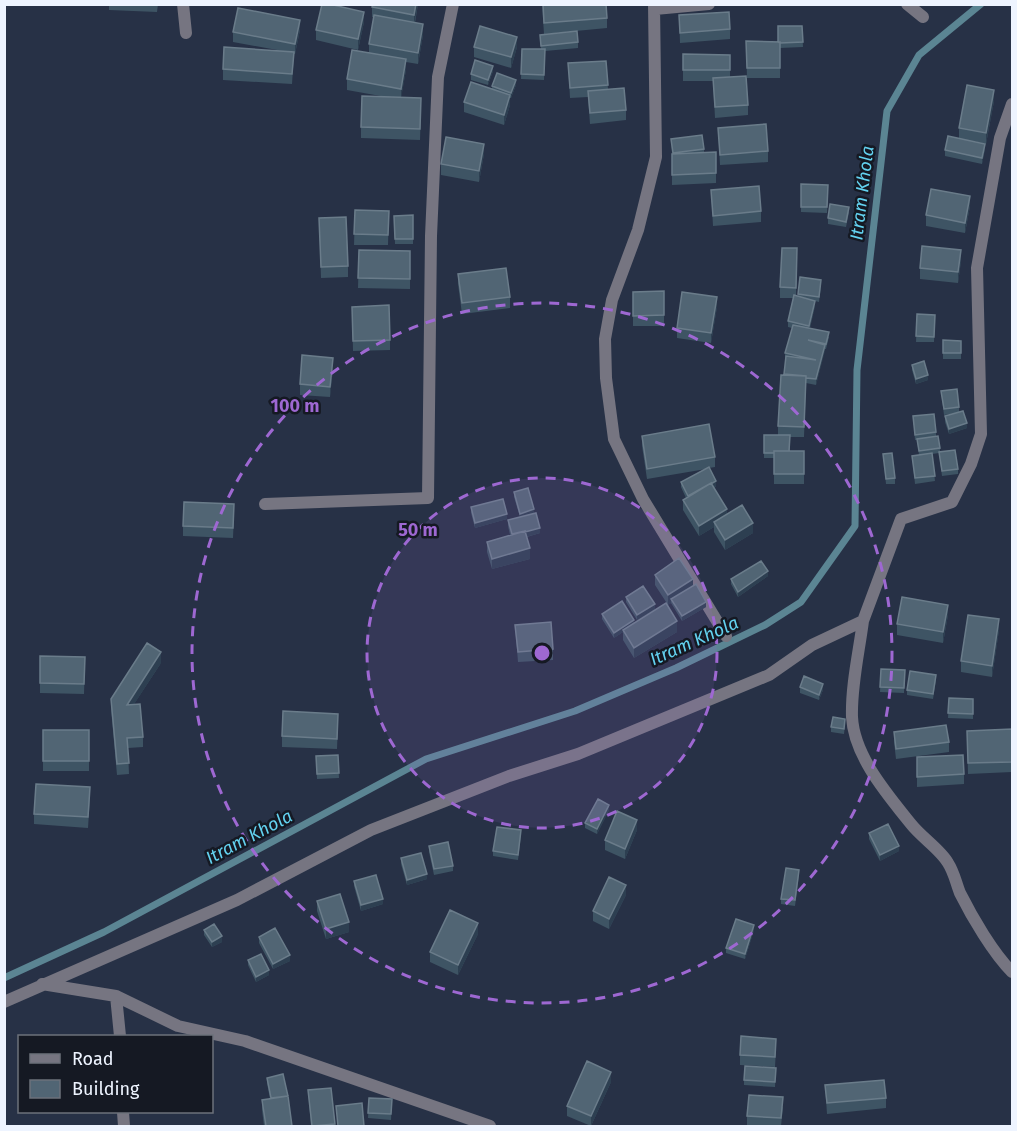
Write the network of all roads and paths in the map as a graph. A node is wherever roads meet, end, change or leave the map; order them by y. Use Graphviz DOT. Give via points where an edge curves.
graph roads {
  1 [pos="183,4"];
  2 [pos="453,4"];
  3 [pos="709,4"];
  4 [pos="907,4"];
  5 [pos="655,7"];
  6 [pos="922,17"];
  7 [pos="186,33"];
  8 [pos="1012,104"];
  9 [pos="265,504"];
  10 [pos="863,621"];
  11 [pos="726,636"];
  12 [pos="1012,972"];
  13 [pos="41,984"];
  14 [pos="116,996"];
  15 [pos="4,1002"];
  16 [pos="120,1035"];
  17 [pos="490,1126"];
  1 -- 7 [label="street"];
  2 -- 9 [label="street" via="437,88 430,236 428,498"];
  3 -- 5 [label="street"];
  4 -- 6 [label="street"];
  5 -- 11 [label="street" via="656,158 638,230 612,300 604,339 606,378 614,439 644,498"];
  8 -- 10 [label="street" via="1000,138 977,268 981,434 952,502 900,519"];
  10 -- 12 [label="street" via="852,716 860,747 909,822 948,862 980,928"];
  10 -- 13 [label="street" via="812,645 769,675 704,704 372,830 237,900"];
  13 -- 14 [label="street"];
  13 -- 15 [label="street"];
  14 -- 16 [label="street"];
  14 -- 17 [label="street" via="178,1026 245,1041"];
}
